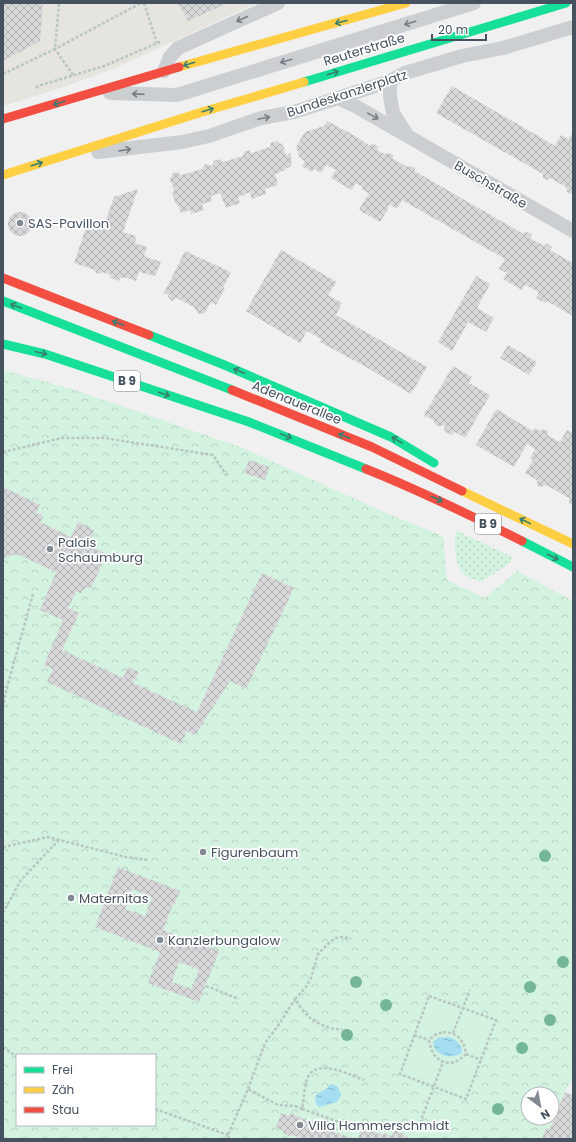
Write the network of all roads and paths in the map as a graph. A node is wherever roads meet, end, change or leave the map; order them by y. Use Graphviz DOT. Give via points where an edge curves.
graph roads {
  1 [pos="59,3"];
  2 [pos="143,3"];
  3 [pos="278,3"];
  4 [pos="406,3"];
  5 [pos="474,3"];
  6 [pos="566,3"];
  7 [pos="573,27"];
  8 [pos="165,40"];
  9 [pos="158,43"];
  10 [pos="55,49"];
  11 [pos="164,71"];
  12 [pos="3,74"];
  13 [pos="73,75"];
  14 [pos="390,81"];
  15 [pos="33,90"];
  16 [pos="96,92"];
  17 [pos="338,98"];
  18 [pos="3,119"];
  19 [pos="171,122"];
  20 [pos="409,137"];
  21 [pos="72,154"];
  22 [pos="3,175"];
  23 [pos="573,231"];
  24 [pos="3,278"];
  25 [pos="3,301"];
  26 [pos="3,344"];
  27 [pos="3,452"];
  28 [pos="440,468"];
  29 [pos="451,475"];
  30 [pos="227,476"];
  31 [pos="481,499"];
  32 [pos="573,544"];
  33 [pos="573,567"];
  34 [pos="32,594"];
  35 [pos="3,708"];
  36 [pos="59,840"];
  37 [pos="3,847"];
  38 [pos="148,860"];
  39 [pos="3,913"];
  40 [pos="351,939"];
  41 [pos="206,986"];
  42 [pos="470,990"];
  43 [pos="239,999"];
  44 [pos="295,999"];
  45 [pos="463,1008"];
  46 [pos="342,1029"];
  47 [pos="453,1033"];
  48 [pos="414,1035"];
  49 [pos="429,1040"];
  50 [pos="3,1047"];
  51 [pos="466,1054"];
  52 [pos="16,1056"];
  53 [pos="481,1060"];
  54 [pos="443,1062"];
  55 [pos="364,1080"];
  56 [pos="432,1086"];
  57 [pos="248,1089"];
  58 [pos="156,1109"];
  59 [pos="302,1109"];
  60 [pos="342,1123"];
  61 [pos="420,1123"];
  62 [pos="228,1135"];
  63 [pos="228,1139"];
  1 -- 10 [label="path"];
  2 -- 9 [label="path"];
  2 -- 10 [label="path"];
  3 -- 11 [label="street, one-way" via="178,48 170,57"];
  4 -- 11 [label="main road, one-way"];
  5 -- 16 [label="street, one-way" via="177,95"];
  19 -- 6 [label="main road, Reuterstraße, one-way"];
  7 -- 14 [label="street, Bundeskanzlerplatz" via="503,48 462,56 405,73"];
  8 -- 9 [label="path"];
  9 -- 13 [label="path" via="104,66"];
  10 -- 12 [label="path"];
  10 -- 13 [label="path"];
  11 -- 16 [label="main road"];
  13 -- 15 [label="path"];
  14 -- 17 [label="street, Bundeskanzlerplatz"];
  14 -- 20 [label="street, Buschstraße" via="393,113"];
  16 -- 18 [label="main road, one-way"];
  17 -- 20 [label="street, Buschstraße, one-way"];
  21 -- 17 [label="street, Bundeskanzlerplatz, one-way" via="182,142"];
  19 -- 21 [label="main road, Bundeskanzlerplatz"];
  20 -- 23 [label="street, Buschstraße"];
  22 -- 21 [label="main road, Bundeskanzlerplatz, one-way"];
  28 -- 24 [label="main road, one-way" via="384,434 222,364"];
  31 -- 25 [label="main road, Adenauerallee / B 9, one-way" via="365,444 196,375"];
  26 -- 33 [label="main road, B 9, one-way" via="44,354 249,422 401,483"];
  27 -- 30 [label="path" via="62,438 104,438 213,455"];
  29 -- 31 [label="main road"];
  32 -- 31 [label="main road, Adenauerallee / B 9, one-way"];
  34 -- 35 [label="path"];
  36 -- 37 [label="path" via="48,837"];
  36 -- 38 [label="path"];
  36 -- 39 [label="path" via="21,880"];
  40 -- 44 [label="path" via="335,938 318,954 311,978"];
  41 -- 43 [label="path"];
  42 -- 45 [label="path"];
  44 -- 46 [label="path" via="309,1016 322,1024"];
  44 -- 57 [label="path" via="265,1043"];
  45 -- 47 [label="path"];
  45 -- 48 [label="path" via="429,996"];
  45 -- 53 [label="path" via="496,1020"];
  47 -- 49 [label="path" via="443,1032"];
  47 -- 51 [label="path" via="465,1046"];
  48 -- 49 [label="path"];
  48 -- 56 [label="path" via="400,1074"];
  49 -- 54 [label="path" via="435,1057"];
  50 -- 52 [label="path"];
  51 -- 53 [label="path"];
  51 -- 54 [label="path" via="460,1060"];
  53 -- 56 [label="path" via="466,1099"];
  54 -- 56 [label="path"];
  55 -- 59 [label="path" via="337,1069 320,1068 309,1075"];
  56 -- 61 [label="path"];
  57 -- 59 [label="path" via="278,1105"];
  57 -- 62 [label="path"];
  58 -- 62 [label="path"];
  59 -- 60 [label="path"];
  62 -- 63 [label="path"];
}
